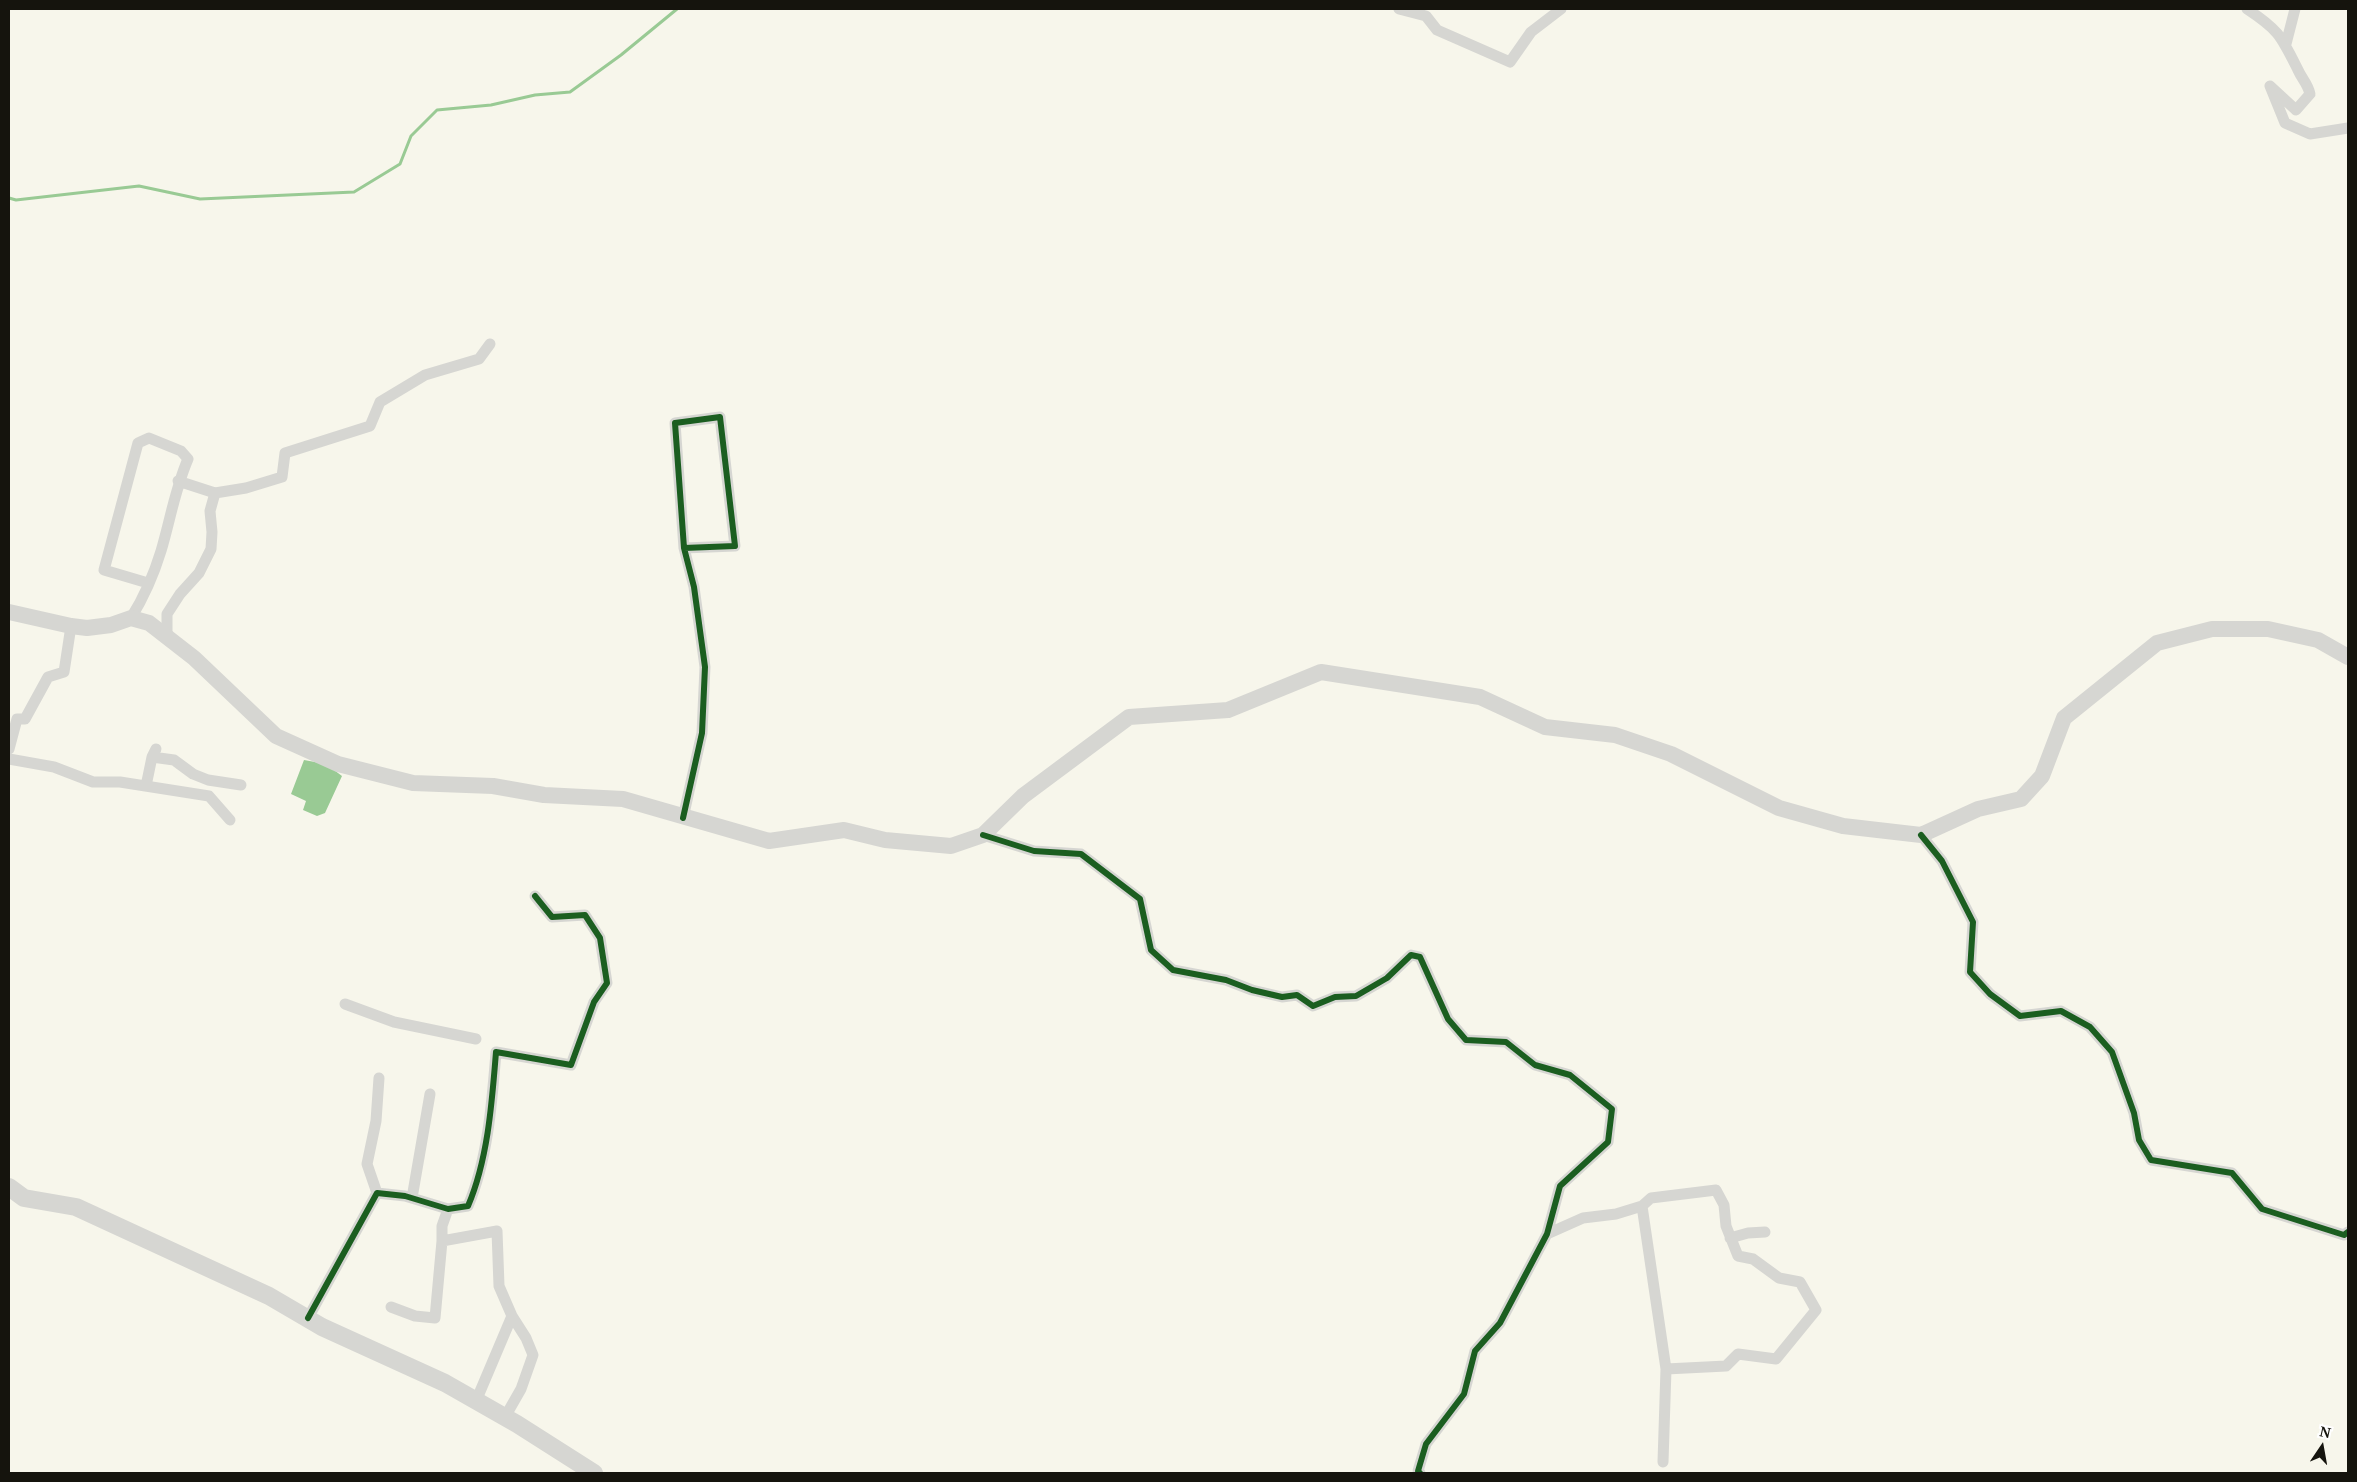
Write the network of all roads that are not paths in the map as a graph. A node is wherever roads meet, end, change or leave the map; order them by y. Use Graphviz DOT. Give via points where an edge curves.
graph roads {
  1 [pos="1399,9"];
  2 [pos="1561,9"];
  3 [pos="2246,9"];
  4 [pos="2295,9"];
  5 [pos="2286,44"];
  6 [pos="2348,128"];
  7 [pos="490,344"];
  8 [pos="178,482"];
  9 [pos="215,493"];
  10 [pos="684,548"];
  11 [pos="148,583"];
  12 [pos="9,612"];
  13 [pos="131,618"];
  14 [pos="71,626"];
  15 [pos="167,636"];
  16 [pos="2348,657"];
  17 [pos="9,749"];
  18 [pos="9,758"];
  19 [pos="241,785"];
  20 [pos="146,786"];
  21 [pos="683,818"];
  22 [pos="230,820"];
  23 [pos="982,834"];
  24 [pos="1921,835"];
  25 [pos="535,896"];
  26 [pos="345,1004"];
  27 [pos="476,1039"];
  28 [pos="379,1078"];
  29 [pos="430,1094"];
  30 [pos="9,1187"];
  31 [pos="376,1193"];
  32 [pos="412,1198"];
  33 [pos="1642,1206"];
  34 [pos="448,1209"];
  35 [pos="1765,1232"];
  36 [pos="2348,1232"];
  37 [pos="1547,1234"];
  38 [pos="1730,1238"];
  39 [pos="442,1241"];
  40 [pos="392,1306"];
  41 [pos="512,1316"];
  42 [pos="308,1318"];
  43 [pos="1666,1369"];
  44 [pos="476,1401"];
  45 [pos="505,1418"];
  46 [pos="1663,1462"];
  47 [pos="594,1473"];
  48 [pos="1420,1473"];
  1 -- 2 [label="street" via="1426,16 1437,30 1510,62 1531,32"];
  3 -- 5 [label="street" via="2271,24"];
  4 -- 5 [label="street"];
  5 -- 6 [label="street" via="2299,73 2308,84 2310,94 2296,110 2270,86 2285,123 2310,134"];
  7 -- 9 [label="street" via="479,359 425,375 380,402 370,426 285,453 282,477"];
  8 -- 9 [label="street"];
  8 -- 11 [label="street" via="161,552"];
  8 -- 11 [label="street" via="188,459 181,451 150,438 138,443 104,570"];
  9 -- 15 [label="street" via="210,511 211,549 199,572 167,614"];
  10 -- 10 [label="street" via="675,423 720,417 735,546"];
  10 -- 21 [label="street" via="694,587 705,667 702,733"];
  11 -- 13 [label="street"];
  12 -- 14 [label="main road"];
  13 -- 14 [label="main road" via="98,628"];
  13 -- 15 [label="main road" via="148,623"];
  14 -- 17 [label="street" via="64,672 48,677 25,719 18,719"];
  15 -- 21 [label="main road" via="276,736 338,764 413,783 493,786 544,795 624,799"];
  16 -- 24 [label="main road" via="2318,640 2268,629 2212,629 2158,643 2064,718 2042,776 2021,799 1978,809"];
  18 -- 20 [label="street" via="54,767 93,782"];
  19 -- 20 [label="street" via="208,780 174,760 154,753"];
  20 -- 22 [label="street" via="209,796"];
  21 -- 23 [label="main road" via="769,842 844,830 885,840 951,846"];
  23 -- 24 [label="main road" via="1023,796 1129,717 1228,710 1321,672 1480,697 1545,727 1615,735 1671,754 1780,808 1843,826"];
  23 -- 37 [label="street" via="1034,851 1081,854 1140,899 1151,950 1173,970 1226,980 1282,997 1297,995 1313,1006 1335,997 1356,996 1387,978 1410,955 1420,957 1448,1019 1466,1040 1506,1042 1535,1065 1570,1075 1612,1108 1608,1142 1560,1186"];
  24 -- 36 [label="street" via="1942,861 1973,922 1970,972 1990,994 2020,1016 2061,1011 2090,1027 2112,1052 2134,1114 2139,1140 2152,1160 2232,1173 2262,1208 2344,1235"];
  25 -- 34 [label="street" via="552,917 586,915 600,938 607,983 594,1002 572,1065 496,1052 476,1185 468,1206"];
  26 -- 27 [label="street" via="394,1022"];
  28 -- 31 [label="street" via="376,1121 367,1164"];
  29 -- 32 [label="street"];
  30 -- 42 [label="main road" via="24,1198 76,1207 269,1296"];
  31 -- 32 [label="street"];
  31 -- 42 [label="street"];
  32 -- 34 [label="street"];
  33 -- 37 [label="street" via="1616,1214 1583,1218"];
  33 -- 38 [label="street" via="1651,1198 1716,1190 1724,1205"];
  33 -- 43 [label="street"];
  34 -- 39 [label="street" via="442,1226"];
  35 -- 38 [label="street"];
  37 -- 48 [label="street" via="1500,1323 1475,1351 1464,1394 1426,1444"];
  38 -- 43 [label="street" via="1738,1256 1753,1259 1779,1278 1800,1282 1816,1310 1776,1359 1738,1354 1726,1366"];
  39 -- 40 [label="street" via="435,1318 415,1316"];
  39 -- 41 [label="street" via="497,1231 499,1286"];
  41 -- 44 [label="street"];
  41 -- 45 [label="street" via="533,1355 521,1389"];
  42 -- 44 [label="main road"];
  43 -- 46 [label="street"];
  44 -- 45 [label="main road"];
  45 -- 47 [label="main road"];
}
